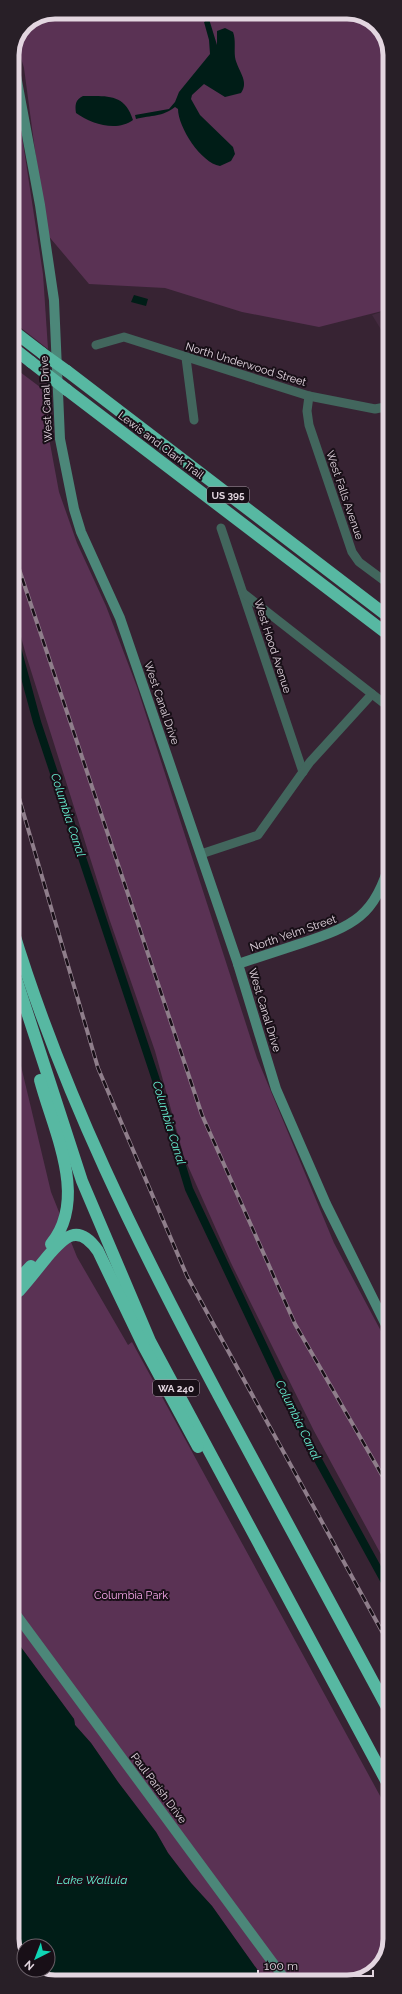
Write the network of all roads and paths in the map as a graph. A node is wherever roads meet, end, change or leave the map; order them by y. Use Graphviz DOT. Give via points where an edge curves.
graph roads {
  1 [pos="19,92"];
  2 [pos="19,335"];
  3 [pos="96,345"];
  4 [pos="19,353"];
  5 [pos="186,358"];
  6 [pos="309,396"];
  7 [pos="383,407"];
  8 [pos="194,420"];
  9 [pos="221,528"];
  10 [pos="383,581"];
  11 [pos="243,593"];
  12 [pos="383,613"];
  13 [pos="383,631"];
  14 [pos="372,694"];
  15 [pos="383,703"];
  16 [pos="303,772"];
  17 [pos="201,854"];
  18 [pos="383,886"];
  19 [pos="19,948"];
  20 [pos="238,964"];
  21 [pos="19,989"];
  22 [pos="24,1005"];
  23 [pos="19,1283"];
  24 [pos="19,1284"];
  25 [pos="383,1319"];
  26 [pos="255,1536"];
  27 [pos="19,1618"];
  28 [pos="383,1700"];
  29 [pos="383,1775"];
  30 [pos="283,1975"];
  1 -- 17 [label="street, West Canal Drive" via="54,300 60,439 68,486 81,532 120,618"];
  2 -- 12 [label="highway, Lewis and Clark Trail / US 395, bridge"];
  3 -- 5 [label="street, North Underwood Street" via="124,337"];
  4 -- 13 [label="highway, Lewis and Clark Trail / US 395, bridge"];
  5 -- 6 [label="street, North Underwood Street"];
  5 -- 8 [label="street"];
  6 -- 7 [label="street, North Underwood Street" via="375,409"];
  6 -- 10 [label="street, West Falls Avenue" via="309,425 352,552 358,562"];
  9 -- 11 [label="street, West Hood Avenue"];
  11 -- 14 [label="street"];
  11 -- 16 [label="street, West Hood Avenue"];
  14 -- 15 [label="street"];
  14 -- 16 [label="street"];
  16 -- 17 [label="street" via="258,835"];
  17 -- 20 [label="street, West Canal Drive"];
  18 -- 20 [label="street, North Yelm Street" via="372,904 354,922 329,934"];
  19 -- 28 [label="highway, WA 240" via="59,1060 128,1221 189,1340"];
  20 -- 25 [label="street, West Canal Drive" via="276,1089 326,1204"];
  21 -- 22 [label="highway, WA 240"];
  22 -- 23 [label="highway" via="41,1082 64,1163 69,1185 69,1201 64,1222 57,1236"];
  22 -- 26 [label="highway, WA 240" via="82,1181 115,1261 150,1341"];
  24 -- 26 [label="highway" via="65,1238 81,1236 93,1243 158,1374 201,1453"];
  26 -- 29 [label="highway, WA 240"];
  27 -- 30 [label="street, Paul Parish Drive"];
}
